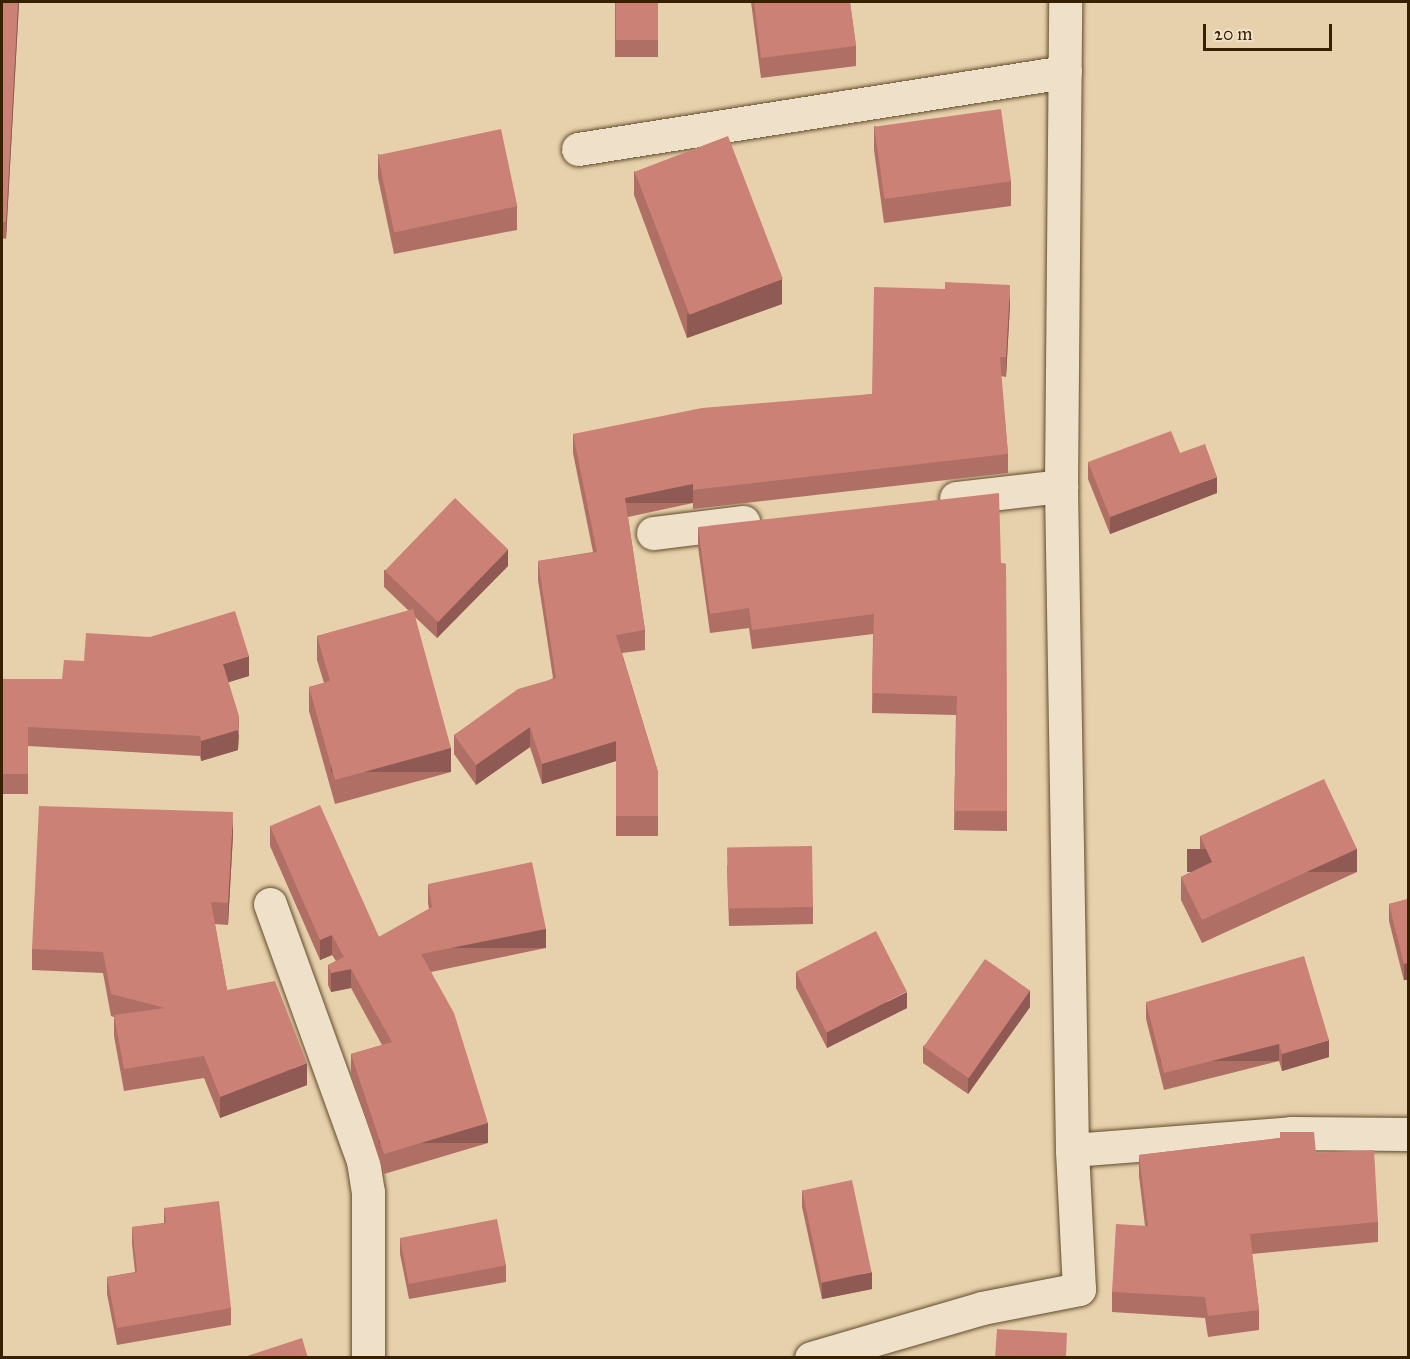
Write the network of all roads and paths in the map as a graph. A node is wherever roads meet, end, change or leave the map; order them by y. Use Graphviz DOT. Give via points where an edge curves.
graph roads {
  1 [pos="1065,2"];
  2 [pos="1065,72"];
  3 [pos="578,149"];
  4 [pos="1061,486"];
  5 [pos="921,502"];
  6 [pos="770,519"];
  7 [pos="653,533"];
  8 [pos="270,904"];
  9 [pos="1408,1134"];
  10 [pos="1072,1150"];
  11 [pos="368,1358"];
  12 [pos="812,1358"];
  1 -- 2 [label="street"];
  2 -- 3 [label="street"];
  2 -- 4 [label="street"];
  4 -- 5 [label="street"];
  4 -- 10 [label="street"];
  6 -- 7 [label="street"];
  8 -- 11 [label="street" via="363,1161 368,1192"];
  9 -- 10 [label="street" via="1291,1133"];
  10 -- 12 [label="street" via="1079,1289 982,1308"];
}
